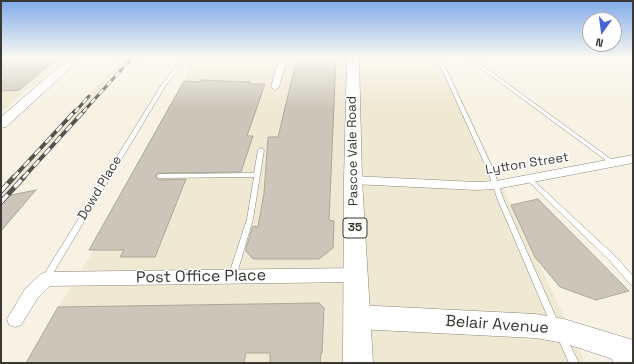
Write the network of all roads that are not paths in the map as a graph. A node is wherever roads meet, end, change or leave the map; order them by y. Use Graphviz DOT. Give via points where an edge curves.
graph roads {
  1 [pos="57,75"];
  2 [pos="172,75"];
  3 [pos="278,75"];
  4 [pos="353,75"];
  5 [pos="447,75"];
  6 [pos="491,75"];
  7 [pos="275,88"];
  8 [pos="1,124"];
  9 [pos="261,150"];
  10 [pos="633,159"];
  11 [pos="613,163"];
  12 [pos="256,175"];
  13 [pos="159,176"];
  14 [pos="529,179"];
  15 [pos="353,180"];
  16 [pos="496,186"];
  17 [pos="356,276"];
  18 [pos="232,277"];
  19 [pos="46,278"];
  20 [pos="633,282"];
  21 [pos="357,317"];
  22 [pos="15,318"];
  23 [pos="557,329"];
  24 [pos="633,353"];
  25 [pos="614,354"];
  26 [pos="358,363"];
  27 [pos="574,363"];
  1 -- 8 [label="street"];
  2 -- 19 [label="lane, Dowd Place"];
  3 -- 7 [label="street"];
  4 -- 15 [label="main road, Pascoe Vale Road / 35"];
  5 -- 16 [label="lane"];
  6 -- 11 [label="lane"];
  9 -- 12 [label="lane"];
  10 -- 11 [label="street, Lytton Street"];
  11 -- 14 [label="street, Lytton Street"];
  12 -- 13 [label="lane"];
  12 -- 18 [label="lane" via="250,219"];
  14 -- 16 [label="street, Lytton Street"];
  14 -- 20 [label="lane" via="613,259"];
  15 -- 16 [label="street, Lytton Street"];
  15 -- 17 [label="main road, Pascoe Vale Road / 35"];
  16 -- 23 [label="lane"];
  17 -- 18 [label="street, Post Office Place"];
  17 -- 21 [label="main road, Pascoe Vale Road / 35"];
  18 -- 19 [label="street, Post Office Place"];
  19 -- 22 [label="street, Dowd Place"];
  21 -- 23 [label="street, Belair Avenue"];
  21 -- 26 [label="main road, Pascoe Vale Road / 35"];
  23 -- 25 [label="street, Belair Avenue"];
  23 -- 27 [label="lane"];
  24 -- 25 [label="street, Belair Avenue"];
}
